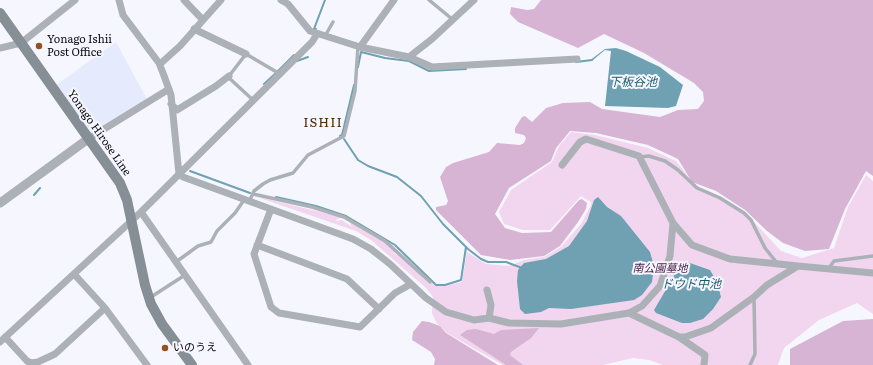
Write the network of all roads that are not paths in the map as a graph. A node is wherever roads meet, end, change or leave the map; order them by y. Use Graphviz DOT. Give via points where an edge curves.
graph roads {
  1 [pos="75,0"];
  2 [pos="119,0"];
  3 [pos="184,0"];
  4 [pos="221,0"];
  5 [pos="281,0"];
  6 [pos="394,0"];
  7 [pos="429,0"];
  8 [pos="474,0"];
  9 [pos="289,2"];
  10 [pos="0,13"];
  11 [pos="202,19"];
  12 [pos="453,20"];
  13 [pos="333,22"];
  14 [pos="194,29"];
  15 [pos="317,34"];
  16 [pos="325,36"];
  17 [pos="21,43"];
  18 [pos="359,47"];
  19 [pos="0,48"];
  20 [pos="246,54"];
  21 [pos="408,57"];
  22 [pos="577,59"];
  23 [pos="160,64"];
  24 [pos="280,74"];
  25 [pos="228,76"];
  26 [pos="169,89"];
  27 [pos="252,100"];
  28 [pos="171,104"];
  29 [pos="88,140"];
  30 [pos="640,157"];
  31 [pos="562,165"];
  32 [pos="179,174"];
  33 [pos="253,194"];
  34 [pos="247,201"];
  35 [pos="0,203"];
  36 [pos="271,209"];
  37 [pos="141,212"];
  38 [pos="131,219"];
  39 [pos="673,223"];
  40 [pos="257,245"];
  41 [pos="873,256"];
  42 [pos="176,262"];
  43 [pos="777,263"];
  44 [pos="798,266"];
  45 [pos="828,269"];
  46 [pos="873,273"];
  47 [pos="74,274"];
  48 [pos="185,275"];
  49 [pos="430,282"];
  50 [pos="411,284"];
  51 [pos="487,290"];
  52 [pos="754,297"];
  53 [pos="149,298"];
  54 [pos="105,308"];
  55 [pos="379,309"];
  56 [pos="629,313"];
  57 [pos="489,318"];
  58 [pos="679,337"];
  59 [pos="3,340"];
  60 [pos="147,365"];
  61 [pos="192,365"];
  62 [pos="248,365"];
  63 [pos="704,365"];
  64 [pos="750,365"];
  1 -- 17 [label="street"];
  2 -- 23 [label="street" via="123,15"];
  3 -- 11 [label="street"];
  4 -- 11 [label="street"];
  5 -- 9 [label="street"];
  6 -- 18 [label="street"];
  7 -- 12 [label="lane"];
  8 -- 12 [label="street"];
  9 -- 15 [label="street" via="306,28"];
  10 -- 17 [label="main road, Yonago Hirose Line"];
  11 -- 14 [label="street"];
  12 -- 21 [label="street"];
  13 -- 16 [label="lane"];
  14 -- 20 [label="street"];
  14 -- 23 [label="street"];
  15 -- 16 [label="street"];
  15 -- 24 [label="street"];
  16 -- 18 [label="street"];
  17 -- 19 [label="street"];
  17 -- 29 [label="main road, Yonago Hirose Line"];
  18 -- 21 [label="street"];
  18 -- 33 [label="lane" via="355,91 344,136 308,155 293,173 270,180"];
  20 -- 24 [label="lane"];
  20 -- 25 [label="lane"];
  21 -- 22 [label="street" via="432,67"];
  23 -- 26 [label="street"];
  24 -- 27 [label="street"];
  25 -- 27 [label="lane"];
  25 -- 28 [label="street" via="177,110"];
  26 -- 28 [label="street"];
  26 -- 29 [label="street"];
  27 -- 32 [label="street"];
  28 -- 32 [label="street"];
  29 -- 35 [label="street"];
  29 -- 38 [label="main road, Yonago Hirose Line" via="120,183"];
  30 -- 31 [label="street" via="586,139 580,142"];
  30 -- 39 [label="street"];
  30 -- 43 [label="lane" via="650,156 665,161 697,188 744,213"];
  32 -- 34 [label="street" via="183,178"];
  32 -- 37 [label="street"];
  33 -- 34 [label="lane"];
  33 -- 49 [label="lane" via="344,217 385,241"];
  34 -- 36 [label="street"];
  34 -- 42 [label="lane" via="217,231 211,242 198,246"];
  36 -- 40 [label="street"];
  36 -- 50 [label="street" via="353,239 390,264"];
  37 -- 38 [label="street"];
  37 -- 42 [label="street"];
  38 -- 47 [label="street"];
  38 -- 53 [label="main road, Yonago Hirose Line"];
  39 -- 43 [label="street" via="692,245 709,252 730,259"];
  39 -- 56 [label="street" via="670,256 660,286 642,306"];
  40 -- 55 [label="street" via="347,279"];
  40 -- 55 [label="street" via="254,261 271,307 279,313 360,327"];
  41 -- 45 [label="lane" via="834,262"];
  42 -- 48 [label="street"];
  43 -- 44 [label="street"];
  44 -- 45 [label="street"];
  44 -- 52 [label="street"];
  45 -- 46 [label="street"];
  47 -- 54 [label="street"];
  47 -- 59 [label="street"];
  48 -- 53 [label="lane"];
  48 -- 62 [label="street"];
  50 -- 55 [label="street" via="395,293"];
  50 -- 57 [label="street" via="446,312 474,320"];
  51 -- 57 [label="street" via="491,305"];
  52 -- 58 [label="street" via="710,328"];
  52 -- 64 [label="lane" via="755,354"];
  53 -- 61 [label="main road, Yonago Hirose Line" via="162,324"];
  54 -- 59 [label="street" via="55,354 38,362 27,361"];
  54 -- 60 [label="street"];
  56 -- 57 [label="street" via="561,324 509,322"];
  56 -- 58 [label="street"];
  58 -- 63 [label="street" via="705,355"];
}
